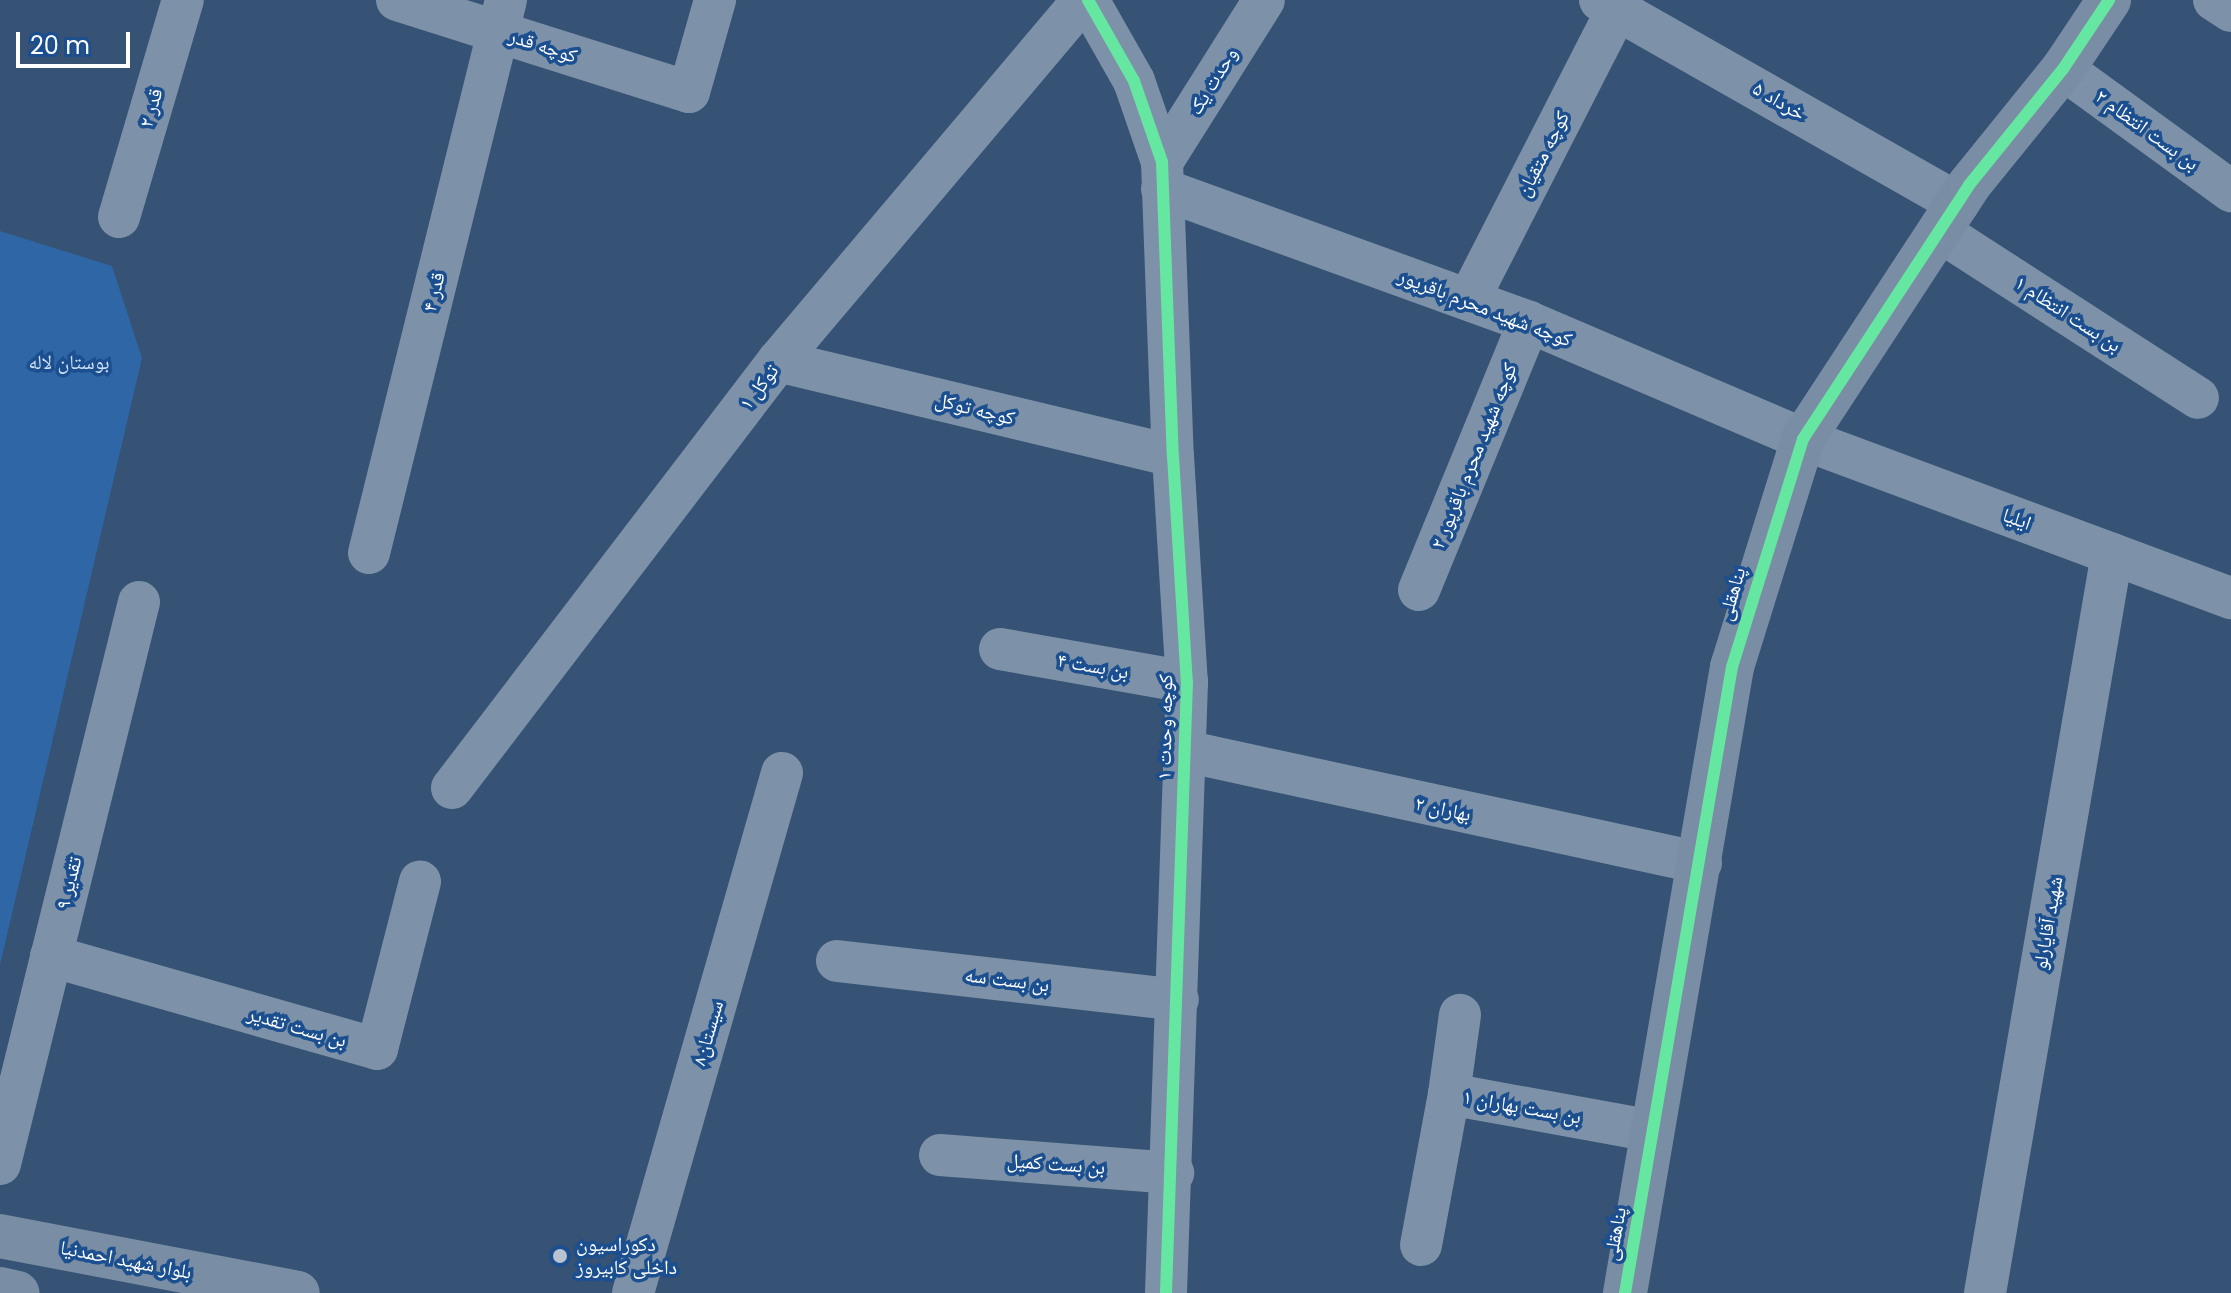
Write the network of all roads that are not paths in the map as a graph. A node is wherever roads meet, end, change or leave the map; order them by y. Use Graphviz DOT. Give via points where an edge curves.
graph roads {
  1 [pos="183,0"];
  2 [pos="397,0"];
  3 [pos="715,0"];
  4 [pos="1085,0"];
  5 [pos="1264,0"];
  6 [pos="2109,0"];
  7 [pos="2214,0"];
  8 [pos="1613,3"];
  9 [pos="2231,11"];
  10 [pos="502,16"];
  11 [pos="2063,69"];
  12 [pos="1162,176"];
  13 [pos="2231,191"];
  14 [pos="119,217"];
  15 [pos="1948,217"];
  16 [pos="1469,299"];
  17 [pos="1529,322"];
  18 [pos="778,361"];
  19 [pos="2198,398"];
  20 [pos="1803,439"];
  21 [pos="1173,456"];
  22 [pos="369,553"];
  23 [pos="2112,554"];
  24 [pos="1419,590"];
  25 [pos="2231,598"];
  26 [pos="139,602"];
  27 [pos="1000,649"];
  28 [pos="1187,682"];
  29 [pos="1185,751"];
  30 [pos="782,773"];
  31 [pos="452,788"];
  32 [pos="1701,863"];
  33 [pos="420,881"];
  34 [pos="51,956"];
  35 [pos="837,961"];
  36 [pos="1178,1000"];
  37 [pos="1460,1015"];
  38 [pos="1449,1094"];
  39 [pos="1653,1131"];
  40 [pos="940,1155"];
  41 [pos="0,1164"];
  42 [pos="1173,1173"];
  43 [pos="0,1236"];
  44 [pos="1421,1245"];
  45 [pos="0,1289"];
  46 [pos="18,1293"];
  47 [pos="298,1293"];
  48 [pos="633,1293"];
  49 [pos="1166,1293"];
  50 [pos="1625,1293"];
  51 [pos="1985,1293"];
  1 -- 14 [label="street, قدر ۲"];
  2 -- 10 [label="street, کوچه قدر"];
  3 -- 10 [label="street, کوچه قدر" via="689,92"];
  4 -- 12 [label="street, کوچه وحدت ۱" via="1134,81"];
  4 -- 18 [label="street, توکل ۱"];
  5 -- 12 [label="street, وحدت یک"];
  6 -- 11 [label="street, پناهقلی"];
  7 -- 9 [label="street"];
  8 -- 15 [label="street, خرداد ۵"];
  8 -- 16 [label="street, کوچه متقیان"];
  10 -- 22 [label="street, قدر ۴"];
  11 -- 13 [label="street, بن بست انتظام ۲"];
  11 -- 15 [label="street, پناهقلی"];
  12 -- 16 [label="street, کوچه شهید محرم باقرپور"];
  12 -- 21 [label="street, کوچه وحدت ۱"];
  15 -- 19 [label="street, بن بست انتظام ۱"];
  15 -- 20 [label="street, پناهقلی"];
  16 -- 17 [label="street, کوچه شهید محرم باقرپور"];
  17 -- 20 [label="street, کوچه شهید محرم باقرپور"];
  17 -- 24 [label="street, کوچه شهید محرم باقرپور ۲"];
  18 -- 21 [label="street, کوچه توکل"];
  18 -- 31 [label="street, توکل ۱"];
  20 -- 23 [label="street, ایلیا"];
  20 -- 32 [label="street, پناهقلی" via="1732,667"];
  21 -- 28 [label="street, کوچه وحدت ۱"];
  23 -- 25 [label="street, ایلیا"];
  23 -- 51 [label="street, شهید آقایارلو"];
  26 -- 34 [label="street, ۹ تقدیر"];
  27 -- 28 [label="street, بن بست ۴"];
  28 -- 29 [label="street, کوچه وحدت ۱"];
  29 -- 32 [label="street, بهاران ۲"];
  29 -- 36 [label="street, کوچه وحدت ۱"];
  30 -- 48 [label="street, سیستان۸"];
  32 -- 39 [label="street, پناهقلی"];
  33 -- 34 [label="street, بن بست تقدیر" via="377,1049"];
  34 -- 41 [label="street, ۹ تقدیر"];
  35 -- 36 [label="street, بن بست سه"];
  36 -- 42 [label="street, کوچه وحدت ۱"];
  37 -- 38 [label="street"];
  38 -- 39 [label="street, بن بست بهاران ۱"];
  38 -- 44 [label="street, بن بست بهاران ۱"];
  39 -- 50 [label="street, پناهقلی"];
  40 -- 42 [label="street, بن بست کمیل"];
  42 -- 49 [label="street, کوچه وحدت ۱"];
  43 -- 47 [label="street, بلوار شهید احمدنیا"];
  45 -- 46 [label="street"];
}
